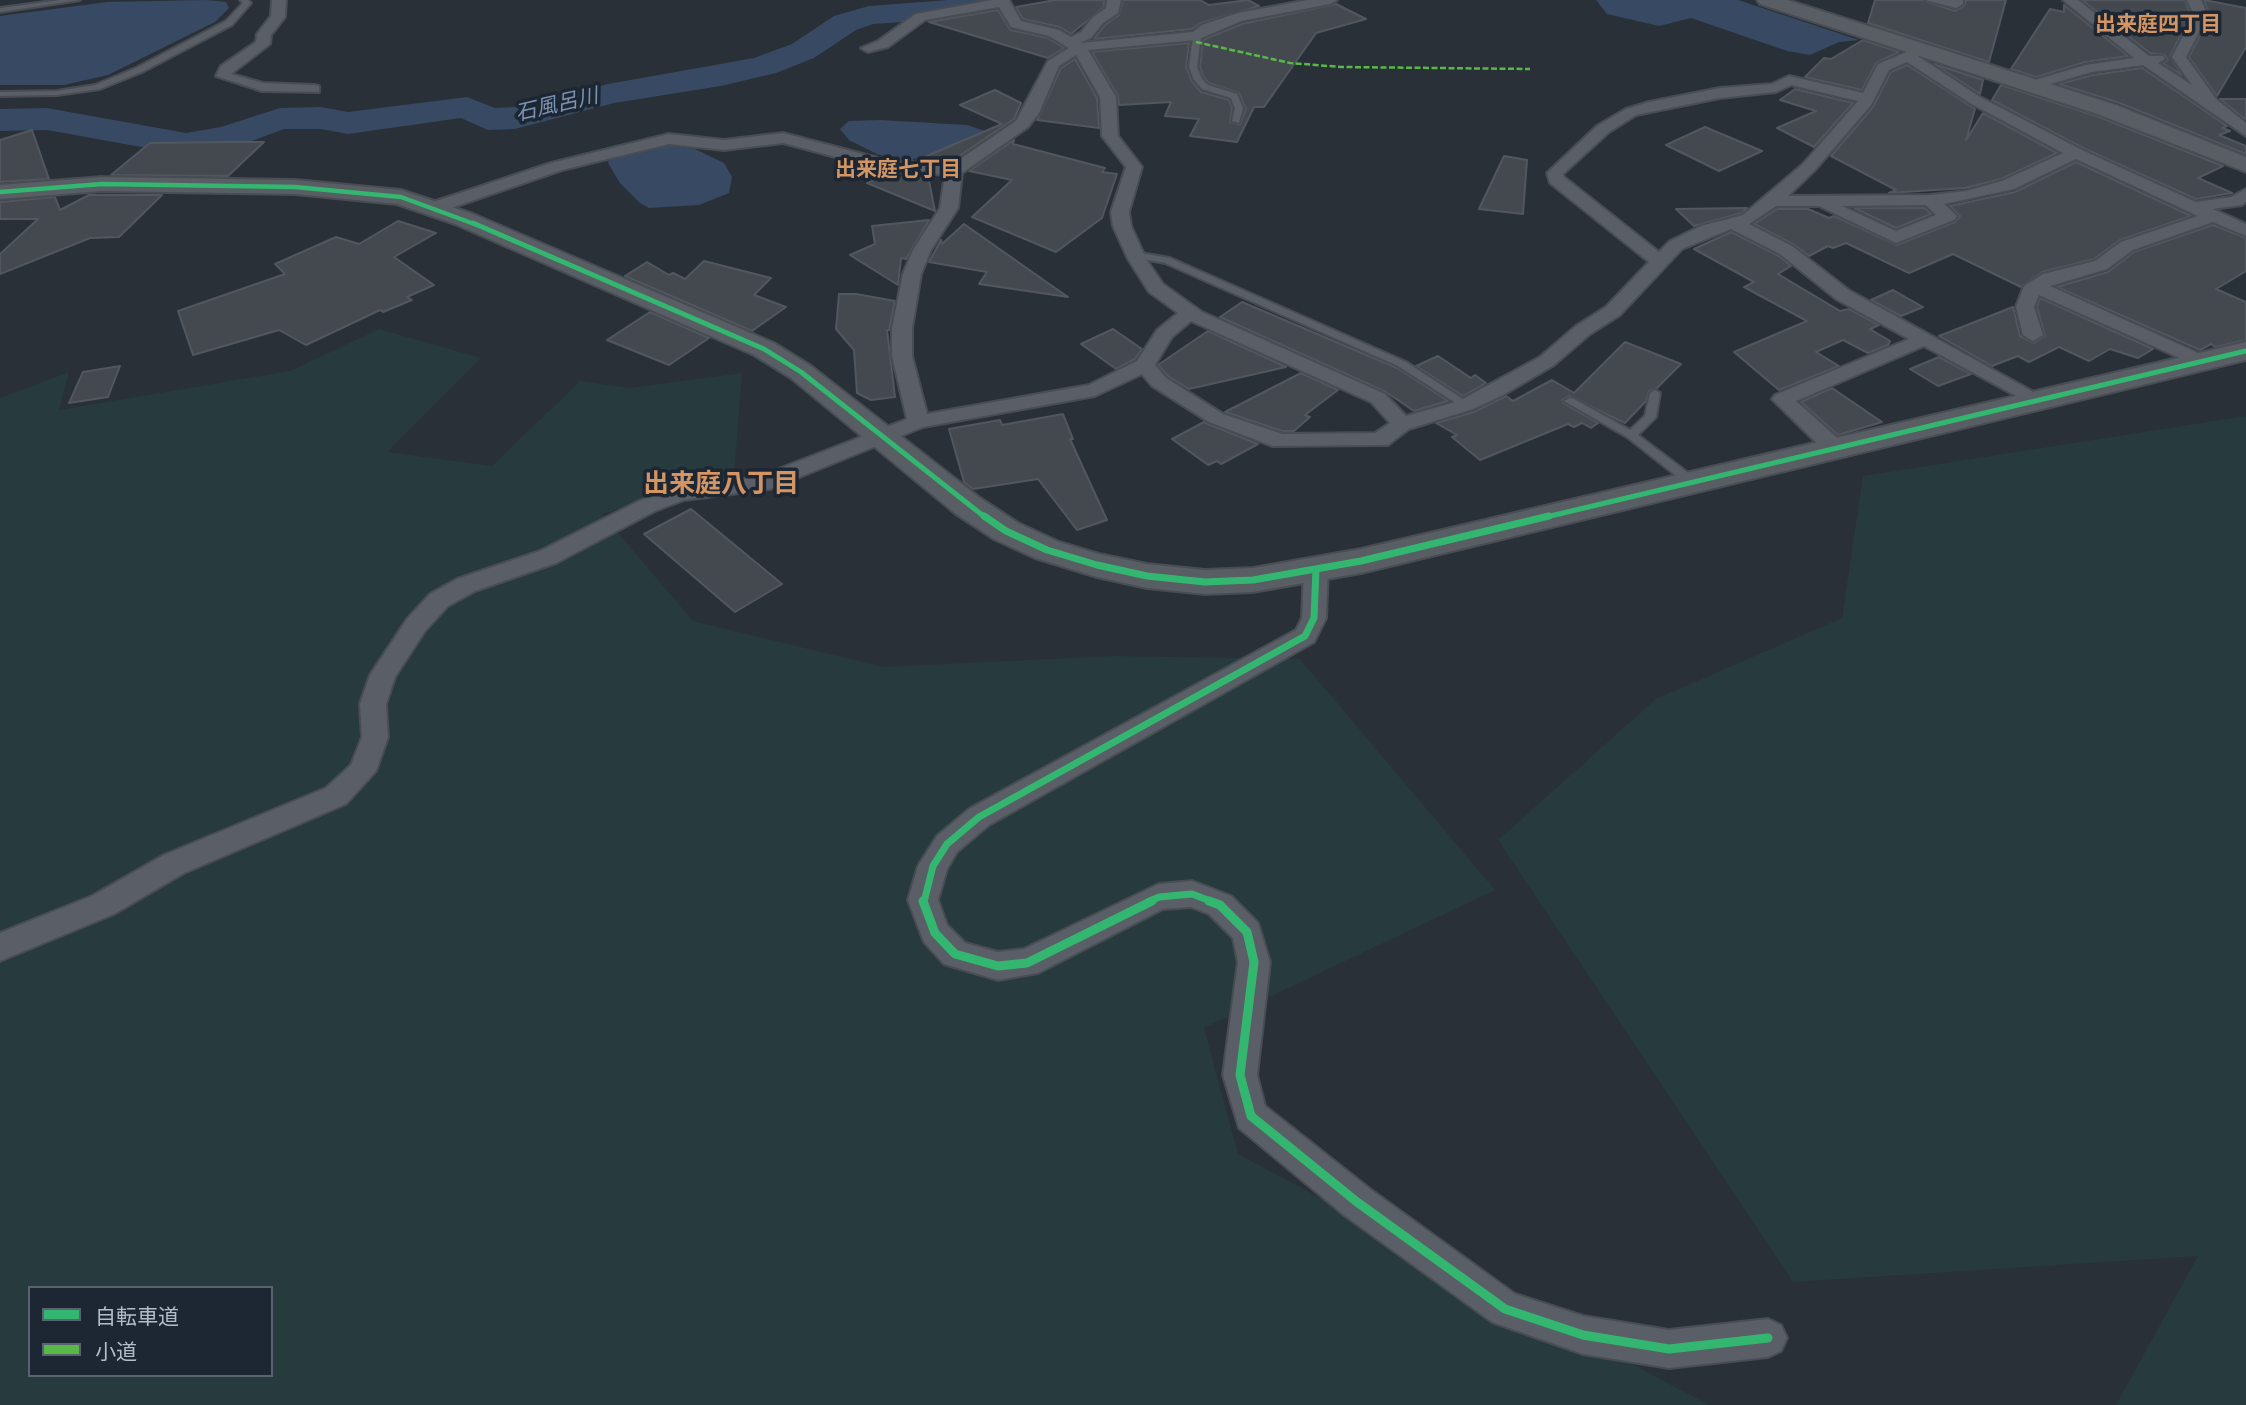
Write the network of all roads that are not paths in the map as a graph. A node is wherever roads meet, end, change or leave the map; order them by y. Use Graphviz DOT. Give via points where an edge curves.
graph roads {
  1 [pos="76,0"];
  2 [pos="244,0"];
  3 [pos="279,0"];
  4 [pos="1114,0"];
  5 [pos="1330,0"];
  6 [pos="1767,0"];
  7 [pos="1932,0"];
  8 [pos="1956,0"];
  9 [pos="2070,0"];
  10 [pos="2194,0"];
  11 [pos="1003,1"];
  12 [pos="0,10"];
  13 [pos="1197,36"];
  14 [pos="1074,46"];
  15 [pos="868,48"];
  16 [pos="1916,52"];
  17 [pos="2179,57"];
  18 [pos="2148,60"];
  19 [pos="2033,85"];
  20 [pos="314,89"];
  21 [pos="0,94"];
  22 [pos="1868,99"];
  23 [pos="2210,102"];
  24 [pos="1236,121"];
  25 [pos="2246,131"];
  26 [pos="2076,153"];
  27 [pos="2246,165"];
  28 [pos="954,171"];
  29 [pos="0,192"];
  30 [pos="2246,194"];
  31 [pos="1930,200"];
  32 [pos="1772,201"];
  33 [pos="1819,201"];
  34 [pos="2195,207"];
  35 [pos="433,208"];
  36 [pos="2214,216"];
  37 [pos="1735,224"];
  38 [pos="2246,231"];
  39 [pos="1135,255"];
  40 [pos="1660,262"];
  41 [pos="2036,287"];
  42 [pos="1190,312"];
  43 [pos="2033,335"];
  44 [pos="1925,339"];
  45 [pos="2246,351"];
  46 [pos="2200,362"];
  47 [pos="1145,365"];
  48 [pos="1655,393"];
  49 [pos="2038,400"];
  50 [pos="1570,401"];
  51 [pos="1466,405"];
  52 [pos="918,422"];
  53 [pos="1402,424"];
  54 [pos="883,435"];
  55 [pos="1631,435"];
  56 [pos="1835,448"];
  57 [pos="1692,482"];
  58 [pos="1316,569"];
  59 [pos="0,947"];
  60 [pos="1768,1338"];
  1 -- 12 [label="lane"];
  2 -- 21 [label="lane" via="247,3 229,23 97,88"];
  3 -- 20 [label="street" via="278,17 264,34 263,44 226,69 223,76 262,87"];
  4 -- 14 [label="street" via="1113,10"];
  5 -- 13 [label="street" via="1238,17"];
  6 -- 16 [label="street"];
  7 -- 8 [label="street" via="1956,4"];
  9 -- 18 [label="street"];
  10 -- 17 [label="street" via="2201,15"];
  11 -- 14 [label="street" via="1016,24 1054,33"];
  11 -- 15 [label="street" via="921,17 883,44"];
  13 -- 14 [label="street"];
  13 -- 24 [label="lane" via="1193,67 1198,80 1234,96 1240,108"];
  14 -- 28 [label="street" via="1053,64 1023,124"];
  14 -- 39 [label="street" via="1108,97 1110,136 1134,167 1120,212"];
  16 -- 19 [label="street"];
  16 -- 22 [label="street" via="1883,67"];
  16 -- 26 [label="street" via="1975,100"];
  17 -- 18 [label="street"];
  17 -- 23 [label="street"];
  18 -- 19 [label="street" via="2091,68"];
  18 -- 23 [label="street"];
  19 -- 27 [label="street"];
  22 -- 32 [label="street" via="1809,167"];
  22 -- 40 [label="street" via="1789,80 1776,88 1649,107 1603,129 1555,173 1556,179"];
  23 -- 25 [label="street"];
  26 -- 31 [label="street" via="2008,185 1965,197"];
  26 -- 34 [label="street"];
  28 -- 35 [label="street" via="877,163 783,138 724,145 670,139 557,166"];
  28 -- 52 [label="street" via="949,208 912,274 902,328 902,356"];
  29 -- 35 [label="street" via="102,184 295,187 401,197"];
  30 -- 34 [label="street" via="2236,201"];
  31 -- 33 [label="street"];
  31 -- 33 [label="street" via="1948,216 1896,238"];
  32 -- 33 [label="street"];
  32 -- 37 [label="street"];
  34 -- 36 [label="street"];
  35 -- 54 [label="street" via="764,349"];
  36 -- 38 [label="street"];
  36 -- 41 [label="street" via="2127,246 2088,271 2049,278"];
  37 -- 40 [label="street" via="1707,230 1676,246"];
  37 -- 44 [label="street" via="1786,250 1843,295"];
  39 -- 42 [label="street" via="1156,288"];
  39 -- 51 [label="lane" via="1167,260 1390,359"];
  40 -- 51 [label="street" via="1614,311 1547,361"];
  41 -- 43 [label="street" via="2025,307"];
  41 -- 46 [label="street"];
  42 -- 47 [label="street" via="1164,334"];
  42 -- 53 [label="street" via="1378,398"];
  44 -- 49 [label="street"];
  44 -- 56 [label="street" via="1782,399"];
  45 -- 46 [label="street"];
  46 -- 49 [label="street"];
  47 -- 52 [label="street" via="1095,390"];
  47 -- 53 [label="street" via="1159,382 1216,418 1280,442 1380,440"];
  48 -- 55 [label="lane" via="1650,417"];
  49 -- 56 [label="street"];
  50 -- 55 [label="lane"];
  51 -- 53 [label="street"];
  52 -- 54 [label="street"];
  54 -- 58 [label="street" via="968,506 1047,550 1147,576 1205,582 1253,580"];
  54 -- 59 [label="street" via="762,484 681,493 548,557 466,585 439,600 383,675 373,704 375,737 362,771 337,796 174,864 103,905"];
  55 -- 57 [label="lane"];
  56 -- 57 [label="street"];
  57 -- 58 [label="street"];
  58 -- 60 [label="street" via="1314,618 1305,636 979,817 947,844 933,866 923,900 935,933 955,954 998,966 1027,963 1159,897 1192,894 1220,905 1247,932 1254,962 1240,1075 1251,1116 1357,1202 1505,1309 1583,1335 1669,1349"];
}
